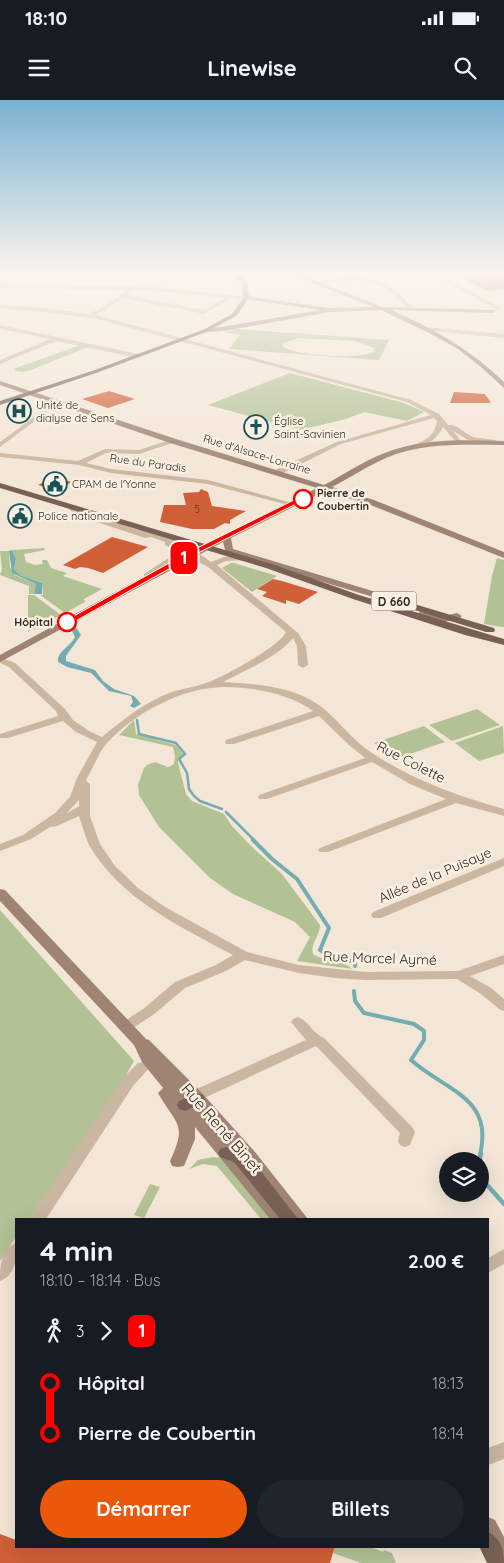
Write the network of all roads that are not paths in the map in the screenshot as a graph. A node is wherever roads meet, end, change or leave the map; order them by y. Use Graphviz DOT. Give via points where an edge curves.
graph roads {
  1 [pos="50,341"];
  2 [pos="66,341"];
  3 [pos="176,341"];
  4 [pos="184,341"];
  5 [pos="450,341"];
  6 [pos="138,356"];
  7 [pos="0,362"];
  8 [pos="0,382"];
  9 [pos="504,386"];
  10 [pos="31,394"];
  11 [pos="0,403"];
  12 [pos="56,403"];
  13 [pos="439,417"];
  14 [pos="173,441"];
  15 [pos="466,441"];
  16 [pos="503,444"];
  17 [pos="0,445"];
  18 [pos="416,446"];
  19 [pos="0,455"];
  20 [pos="374,462"];
  21 [pos="79,463"];
  22 [pos="278,472"];
  23 [pos="0,485"];
  24 [pos="326,487"];
  25 [pos="292,504"];
  26 [pos="72,507"];
  27 [pos="141,529"];
  28 [pos="226,537"];
  29 [pos="205,548"];
  30 [pos="192,554"];
  31 [pos="504,555"];
  32 [pos="241,558"];
  33 [pos="211,565"];
  34 [pos="137,582"];
  35 [pos="394,591"];
  36 [pos="382,603"];
  37 [pos="453,617"];
  38 [pos="291,631"];
  39 [pos="504,635"];
  40 [pos="504,642"];
  41 [pos="282,643"];
  42 [pos="302,652"];
  43 [pos="0,659"];
  44 [pos="302,665"];
  45 [pos="211,685"];
  46 [pos="320,712"];
  47 [pos="64,717"];
  48 [pos="4,736"];
  49 [pos="103,741"];
  50 [pos="230,742"];
  51 [pos="372,759"];
  52 [pos="86,770"];
  53 [pos="75,798"];
  54 [pos="263,798"];
  55 [pos="456,800"];
  56 [pos="80,813"];
  57 [pos="504,813"];
  58 [pos="58,819"];
  59 [pos="0,848"];
  60 [pos="324,850"];
  61 [pos="504,862"];
  62 [pos="0,893"];
  63 [pos="377,916"];
  64 [pos="243,955"];
  65 [pos="504,959"];
  66 [pos="459,975"];
  67 [pos="504,1006"];
  68 [pos="298,1022"];
  69 [pos="125,1027"];
  70 [pos="315,1041"];
  71 [pos="140,1042"];
  72 [pos="145,1063"];
  73 [pos="192,1100"];
  74 [pos="405,1141"];
  75 [pos="226,1153"];
  76 [pos="178,1161"];
  77 [pos="37,1218"];
  78 [pos="279,1218"];
  79 [pos="289,1218"];
  80 [pos="299,1218"];
  81 [pos="15,1252"];
  82 [pos="504,1256"];
  83 [pos="489,1265"];
  84 [pos="0,1274"];
  85 [pos="504,1450"];
  86 [pos="489,1457"];
  87 [pos="489,1529"];
  88 [pos="489,1546"];
  89 [pos="480,1548"];
  90 [pos="504,1559"];
  91 [pos="489,1563"];
  92 [pos="499,1563"];
  1 -- 7 [label="street"];
  2 -- 6 [label="street"];
  3 -- 6 [label="main road"];
  4 -- 13 [label="street" via="408,401 424,406"];
  5 -- 9 [label="street" via="494,374"];
  6 -- 10 [label="main road"];
  8 -- 10 [label="street, Rue d'Alsace-Lorraine"];
  10 -- 11 [label="main road"];
  10 -- 12 [label="street, Rue d'Alsace-Lorraine"];
  12 -- 14 [label="street, Rue d'Alsace-Lorraine"];
  12 -- 17 [label="street"];
  13 -- 15 [label="street"];
  13 -- 15 [label="street"];
  13 -- 18 [label="street" via="441,428 438,433"];
  13 -- 22 [label="street" via="339,443"];
  14 -- 21 [label="street" via="139,452 105,450"];
  14 -- 22 [label="street, Rue d'Alsace-Lorraine"];
  15 -- 16 [label="street"];
  15 -- 18 [label="street"];
  15 -- 20 [label="street"];
  18 -- 20 [label="street"];
  19 -- 21 [label="street, Rue du Paradis"];
  20 -- 24 [label="street"];
  21 -- 25 [label="street, Rue du Paradis" via="111,471 208,482"];
  22 -- 24 [label="street, Rue d'Alsace-Lorraine"];
  23 -- 26 [label="main road"];
  24 -- 25 [label="street"];
  24 -- 31 [label="street, Rue d'Alsace-Lorraine"];
  25 -- 28 [label="street"];
  26 -- 27 [label="main road"];
  26 -- 34 [label="street" via="79,513 172,544 177,551 175,558"];
  27 -- 29 [label="main road"];
  27 -- 30 [label="street" via="184,547"];
  28 -- 29 [label="street"];
  28 -- 36 [label="street" via="229,551"];
  29 -- 30 [label="street"];
  29 -- 32 [label="main road"];
  29 -- 33 [label="street"];
  30 -- 33 [label="street"];
  30 -- 34 [label="street"];
  32 -- 33 [label="street" via="224,559"];
  32 -- 36 [label="main road, D 660"];
  33 -- 38 [label="street"];
  34 -- 43 [label="street"];
  35 -- 36 [label="street"];
  36 -- 37 [label="street" via="429,618"];
  36 -- 40 [label="main road, D 660"];
  37 -- 39 [label="main road"];
  38 -- 41 [label="street"];
  38 -- 42 [label="street" via="299,638"];
  41 -- 42 [label="street" via="295,645"];
  41 -- 45 [label="street"];
  42 -- 44 [label="street"];
  43 -- 47 [label="street" via="12,665"];
  45 -- 46 [label="street, Rue Colette" via="258,688 294,697"];
  45 -- 49 [label="street" via="187,690 146,706"];
  46 -- 50 [label="street"];
  46 -- 51 [label="street, Rue Colette"];
  47 -- 48 [label="street"];
  47 -- 49 [label="street" via="85,735"];
  49 -- 52 [label="street"];
  51 -- 54 [label="street"];
  51 -- 55 [label="street, Rue Colette"];
  52 -- 53 [label="street"];
  52 -- 56 [label="street"];
  53 -- 56 [label="street"];
  53 -- 58 [label="street"];
  55 -- 57 [label="street, Rue Colette"];
  55 -- 60 [label="street"];
  56 -- 58 [label="street" via="70,820"];
  56 -- 64 [label="street, Rue Marcel Aymé" via="102,858 139,894 171,917"];
  58 -- 59 [label="street"];
  61 -- 63 [label="street, Allée de la Puisaye"];
  62 -- 69 [label="street, Rue René Binet"];
  64 -- 66 [label="street, Rue Marcel Aymé" via="335,974"];
  64 -- 69 [label="street" via="180,985"];
  65 -- 66 [label="street, Rue Marcel Aymé"];
  66 -- 67 [label="street"];
  68 -- 70 [label="street"];
  69 -- 71 [label="street, Rue René Binet"];
  70 -- 73 [label="street"];
  70 -- 74 [label="street" via="320,1041 408,1132"];
  71 -- 72 [label="street, Rue René Binet"];
  71 -- 73 [label="street, Rue René Binet" via="147,1045"];
  72 -- 73 [label="street, Rue René Binet"];
  72 -- 76 [label="street" via="188,1127 188,1142"];
  72 -- 77 [label="street" via="128,1082"];
  73 -- 75 [label="street, Rue René Binet"];
  73 -- 80 [label="street, Rue René Binet" via="249,1156"];
  75 -- 78 [label="street, Rue René Binet"];
  75 -- 79 [label="main road" via="240,1157"];
  81 -- 84 [label="street"];
  82 -- 83 [label="street"];
  85 -- 86 [label="street"];
  87 -- 90 [label="street"];
  88 -- 92 [label="main road"];
  89 -- 91 [label="street"];
}
